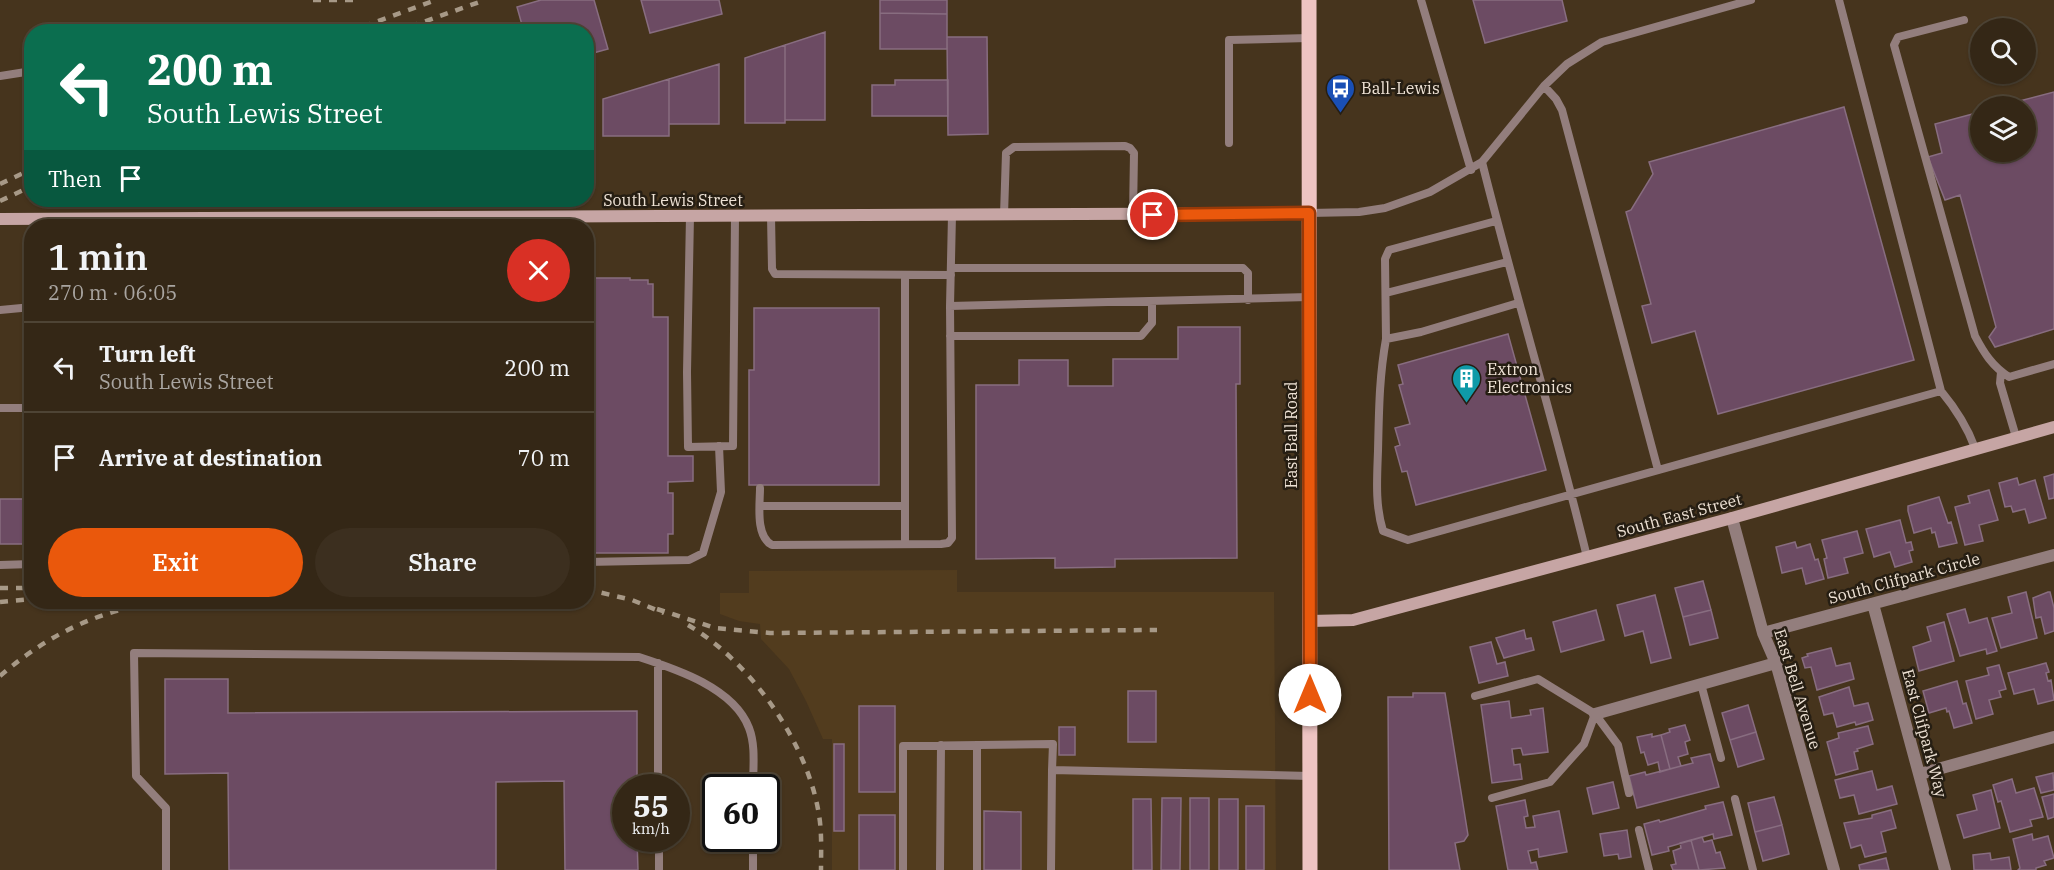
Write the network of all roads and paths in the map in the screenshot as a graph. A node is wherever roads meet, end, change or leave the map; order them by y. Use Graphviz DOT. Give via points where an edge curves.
graph roads {
  1 [pos="1309,0"];
  2 [pos="1421,0"];
  3 [pos="1751,0"];
  4 [pos="1839,0"];
  5 [pos="1964,20"];
  6 [pos="1309,38"];
  7 [pos="24,72"];
  8 [pos="0,76"];
  9 [pos="1544,86"];
  10 [pos="1229,143"];
  11 [pos="1482,162"];
  12 [pos="1471,170"];
  13 [pos="1309,213"];
  14 [pos="952,215"];
  15 [pos="1004,215"];
  16 [pos="1133,215"];
  17 [pos="690,216"];
  18 [pos="735,216"];
  19 [pos="771,216"];
  20 [pos="0,219"];
  21 [pos="24,219"];
  22 [pos="562,219"];
  23 [pos="1496,221"];
  24 [pos="1507,262"];
  25 [pos="951,271"];
  26 [pos="904,275"];
  27 [pos="1386,293"];
  28 [pos="1309,297"];
  29 [pos="1248,300"];
  30 [pos="1152,302"];
  31 [pos="1518,303"];
  32 [pos="950,306"];
  33 [pos="24,308"];
  34 [pos="0,310"];
  35 [pos="950,336"];
  36 [pos="1386,339"];
  37 [pos="2054,364"];
  38 [pos="2001,372"];
  39 [pos="1941,391"];
  40 [pos="0,408"];
  41 [pos="24,408"];
  42 [pos="2054,427"];
  43 [pos="2016,437"];
  44 [pos="719,446"];
  45 [pos="1975,448"];
  46 [pos="1658,470"];
  47 [pos="760,488"];
  48 [pos="1571,495"];
  49 [pos="760,506"];
  50 [pos="904,506"];
  51 [pos="1732,518"];
  52 [pos="904,544"];
  53 [pos="2054,555"];
  54 [pos="1587,557"];
  55 [pos="594,562"];
  56 [pos="24,564"];
  57 [pos="0,565"];
  58 [pos="1873,604"];
  59 [pos="1310,621"];
  60 [pos="1763,633"];
  61 [pos="658,663"];
  62 [pos="1776,663"];
  63 [pos="1701,684"];
  64 [pos="1475,696"];
  65 [pos="1595,714"];
  66 [pos="2054,737"];
  67 [pos="941,745"];
  68 [pos="976,745"];
  69 [pos="1721,758"];
  70 [pos="1052,770"];
  71 [pos="658,774"];
  72 [pos="753,774"];
  73 [pos="1920,774"];
  74 [pos="1310,776"];
  75 [pos="1629,793"];
  76 [pos="1492,798"];
  77 [pos="1735,799"];
  78 [pos="1639,830"];
  79 [pos="659,852"];
  80 [pos="753,852"];
  81 [pos="166,870"];
  82 [pos="659,870"];
  83 [pos="753,870"];
  84 [pos="903,870"];
  85 [pos="940,870"];
  86 [pos="977,870"];
  87 [pos="1051,870"];
  88 [pos="1310,870"];
  89 [pos="1649,870"];
  90 [pos="1753,870"];
  91 [pos="1834,870"];
  92 [pos="1945,870"];
  1 -- 6 [label="main road, East Ball Road"];
  2 -- 12 [label="lane"];
  3 -- 9 [label="lane" via="1602,42 1567,64"];
  4 -- 39 [label="lane"];
  5 -- 38 [label="lane" via="1898,37 1894,45 1975,336"];
  6 -- 10 [label="lane" via="1228,40"];
  6 -- 13 [label="main road, East Ball Road"];
  7 -- 8 [label="lane"];
  9 -- 11 [label="lane"];
  9 -- 46 [label="lane" via="1562,110"];
  11 -- 12 [label="lane"];
  11 -- 23 [label="lane"];
  12 -- 13 [label="lane" via="1430,192 1385,208"];
  13 -- 16 [label="main road, South Lewis Street"];
  13 -- 28 [label="main road, East Ball Road"];
  14 -- 15 [label="main road, South Lewis Street"];
  14 -- 19 [label="main road, South Lewis Street"];
  14 -- 25 [label="lane"];
  15 -- 16 [label="main road, South Lewis Street"];
  15 -- 16 [label="lane" via="1009,149 1114,146 1125,146 1134,153"];
  17 -- 18 [label="main road, South Lewis Street"];
  17 -- 22 [label="main road, South Lewis Street"];
  17 -- 44 [label="lane" via="688,447"];
  18 -- 19 [label="main road, South Lewis Street"];
  18 -- 44 [label="lane" via="733,446"];
  19 -- 26 [label="lane" via="775,274"];
  20 -- 21 [label="main road, South Lewis Street"];
  23 -- 24 [label="lane"];
  23 -- 27 [label="lane" via="1389,250 1385,259"];
  24 -- 27 [label="lane"];
  24 -- 31 [label="lane"];
  25 -- 26 [label="lane"];
  25 -- 29 [label="lane" via="1243,268 1248,273"];
  25 -- 32 [label="lane"];
  26 -- 50 [label="lane"];
  27 -- 36 [label="lane"];
  28 -- 29 [label="lane"];
  28 -- 59 [label="main road, East Ball Road"];
  29 -- 30 [label="lane"];
  30 -- 32 [label="lane"];
  30 -- 35 [label="lane" via="1152,323 1142,336"];
  31 -- 36 [label="lane"];
  31 -- 48 [label="lane"];
  32 -- 35 [label="lane"];
  33 -- 34 [label="lane"];
  35 -- 52 [label="lane" via="952,538 941,544"];
  36 -- 48 [label="lane" via="1380,373 1377,492 1377,512 1383,531 1408,540"];
  37 -- 38 [label="lane" via="2009,376"];
  38 -- 43 [label="lane" via="2000,383"];
  39 -- 45 [label="lane" via="1959,412"];
  39 -- 46 [label="lane"];
  40 -- 41 [label="lane"];
  42 -- 43 [label="main road, South East Street"];
  43 -- 45 [label="main road, South East Street"];
  44 -- 55 [label="lane" via="721,492 703,553 690,560"];
  45 -- 51 [label="main road, South East Street"];
  46 -- 48 [label="lane"];
  47 -- 49 [label="lane"];
  48 -- 54 [label="lane"];
  49 -- 50 [label="lane"];
  49 -- 52 [label="lane" via="761,531 764,540 772,545"];
  50 -- 52 [label="lane"];
  51 -- 54 [label="main road, South East Street"];
  51 -- 60 [label="street, East Bell Avenue"];
  53 -- 58 [label="street, South Clifpark Circle"];
  54 -- 59 [label="main road, South East Street" via="1353,620"];
  56 -- 57 [label="lane"];
  58 -- 60 [label="street, South Clifpark Circle"];
  58 -- 73 [label="street, East Clifpark Way"];
  59 -- 74 [label="main road, East Ball Road"];
  60 -- 62 [label="street, East Bell Avenue"];
  61 -- 71 [label="lane"];
  61 -- 72 [label="lane" via="707,684 737,709 749,726"];
  61 -- 81 [label="lane" via="622,655 134,653 136,776 166,808"];
  62 -- 63 [label="street"];
  62 -- 91 [label="street, East Bell Avenue"];
  63 -- 65 [label="street"];
  63 -- 69 [label="lane"];
  64 -- 65 [label="lane" via="1538,679"];
  65 -- 75 [label="lane" via="1618,745"];
  65 -- 76 [label="lane" via="1584,744 1551,782"];
  66 -- 73 [label="street"];
  67 -- 68 [label="lane"];
  67 -- 84 [label="lane" via="903,746"];
  67 -- 85 [label="lane"];
  68 -- 70 [label="lane" via="1053,744"];
  68 -- 86 [label="lane"];
  70 -- 74 [label="lane"];
  70 -- 87 [label="lane"];
  73 -- 92 [label="street, East Clifpark Way"];
  74 -- 88 [label="main road, East Ball Road"];
  77 -- 90 [label="lane"];
  78 -- 89 [label="lane"];
  79 -- 82 [label="lane"];
  80 -- 83 [label="lane"];
}
